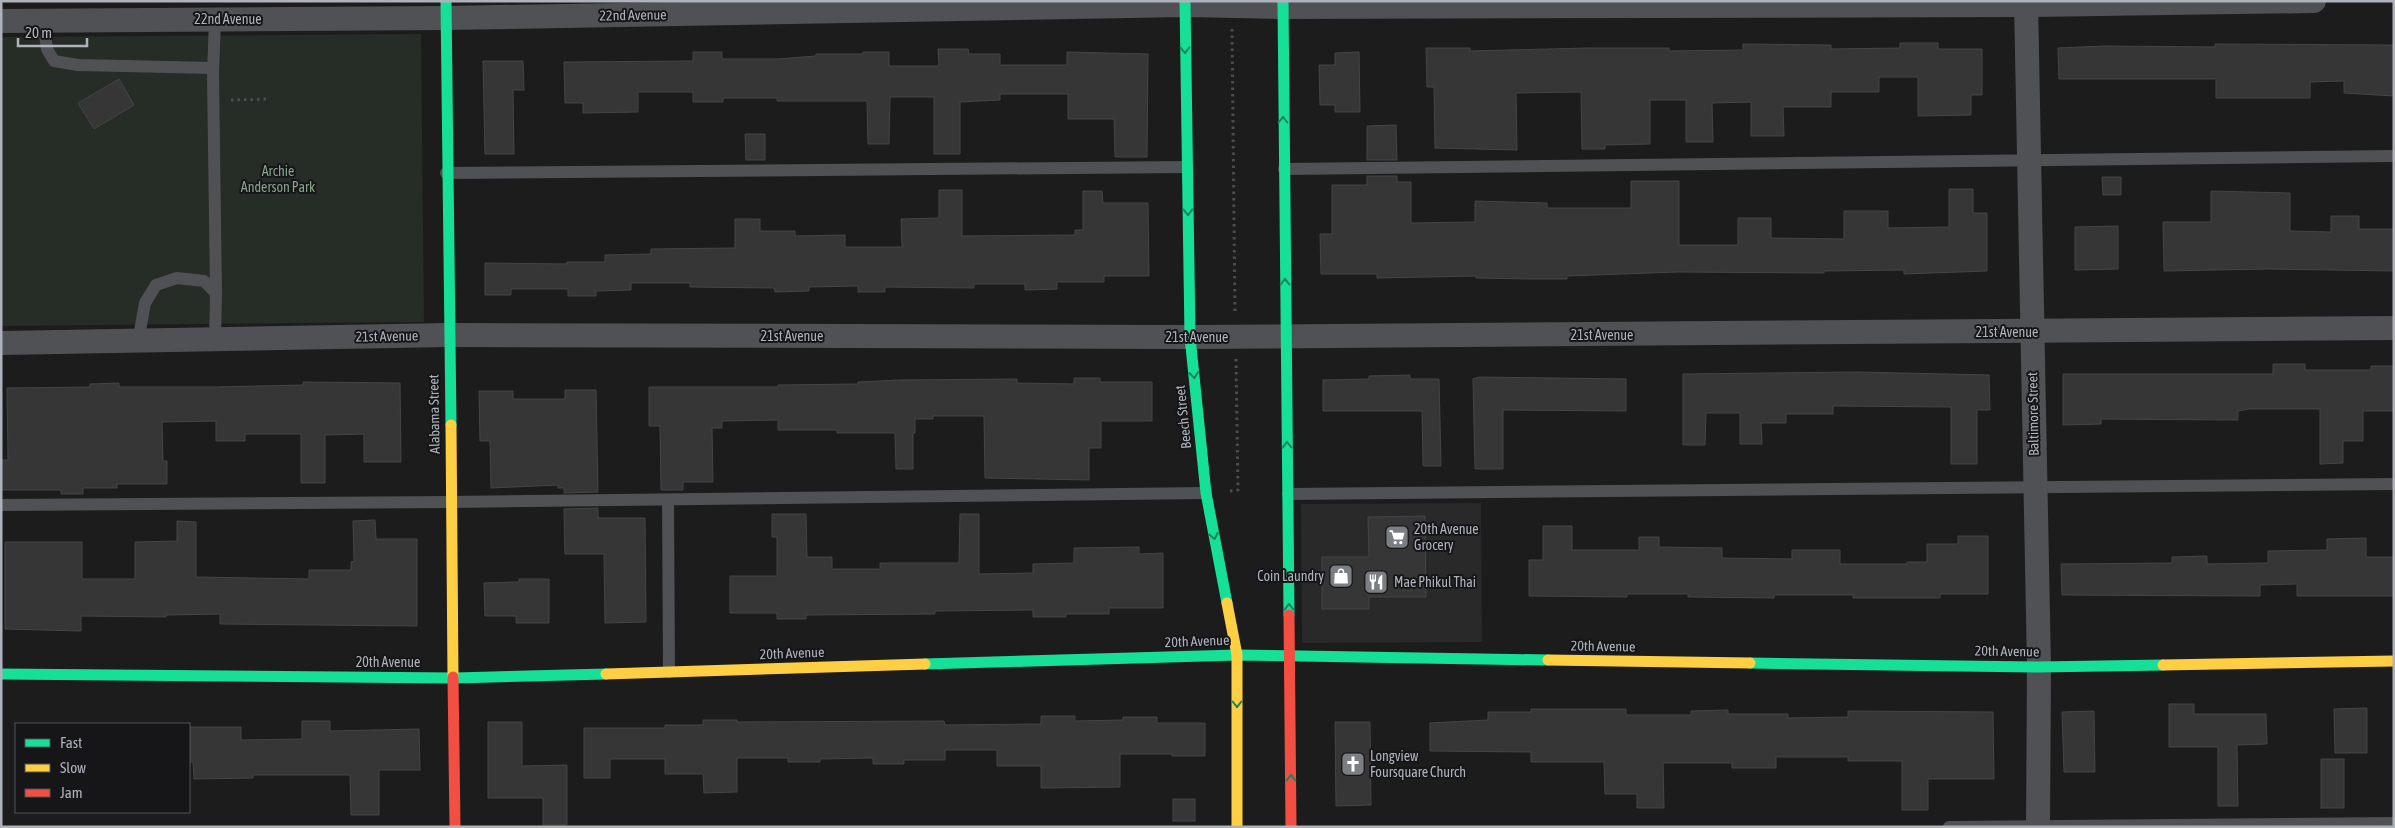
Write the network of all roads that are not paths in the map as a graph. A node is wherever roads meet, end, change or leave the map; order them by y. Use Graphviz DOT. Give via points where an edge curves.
graph roads {
  1 [pos="2314,1"];
  2 [pos="1185,3"];
  3 [pos="2026,3"];
  4 [pos="1282,4"];
  5 [pos="446,9"];
  6 [pos="215,20"];
  7 [pos="1,21"];
  8 [pos="43,21"];
  9 [pos="213,68"];
  10 [pos="2394,156"];
  11 [pos="2028,159"];
  12 [pos="1187,168"];
  13 [pos="1284,169"];
  14 [pos="446,174"];
  15 [pos="216,293"];
  16 [pos="2394,328"];
  17 [pos="2032,332"];
  18 [pos="449,335"];
  19 [pos="1285,336"];
  20 [pos="1190,337"];
  21 [pos="215,340"];
  22 [pos="138,342"];
  23 [pos="1,343"];
  24 [pos="2394,484"];
  25 [pos="2035,486"];
  26 [pos="1206,493"];
  27 [pos="1288,494"];
  28 [pos="668,500"];
  29 [pos="450,502"];
  30 [pos="1,505"];
  31 [pos="1237,655"];
  32 [pos="1290,656"];
  33 [pos="2394,661"];
  34 [pos="2038,667"];
  35 [pos="669,672"];
  36 [pos="1,674"];
  37 [pos="455,678"];
  38 [pos="2394,823"];
  39 [pos="2038,826"];
  40 [pos="456,827"];
  41 [pos="1237,827"];
  42 [pos="1291,827"];
  43 [pos="1949,827"];
  1 -- 3 [label="street, 22nd Avenue"];
  2 -- 4 [label="street, 22nd Avenue" via="1231,6"];
  2 -- 5 [label="street, 22nd Avenue"];
  2 -- 12 [label="street, Beech Street, one-way"];
  3 -- 4 [label="street, 22nd Avenue"];
  3 -- 11 [label="street, Baltimore Street"];
  13 -- 4 [label="street, one-way"];
  5 -- 6 [label="street, 22nd Avenue"];
  5 -- 14 [label="street, Alabama Street"];
  6 -- 8 [label="street, 22nd Avenue"];
  6 -- 9 [label="lane"];
  7 -- 8 [label="street, 22nd Avenue"];
  8 -- 9 [label="lane" via="47,49 54,61 78,66"];
  9 -- 15 [label="lane"];
  10 -- 11 [label="lane"];
  11 -- 13 [label="lane"];
  11 -- 17 [label="street, Baltimore Street"];
  12 -- 14 [label="lane"];
  12 -- 20 [label="street, Beech Street, one-way"];
  19 -- 13 [label="street, one-way"];
  14 -- 18 [label="street, Alabama Street"];
  15 -- 21 [label="lane"];
  15 -- 22 [label="lane" via="204,282 177,278 156,285 145,303"];
  16 -- 17 [label="street, 21st Avenue"];
  17 -- 19 [label="street, 21st Avenue"];
  17 -- 25 [label="street, Baltimore Street"];
  18 -- 20 [label="street, 21st Avenue"];
  18 -- 21 [label="street, 21st Avenue"];
  18 -- 29 [label="street, Alabama Street"];
  19 -- 20 [label="street, 21st Avenue"];
  27 -- 19 [label="street, one-way"];
  20 -- 26 [label="street, Beech Street, one-way"];
  21 -- 22 [label="street, 21st Avenue"];
  22 -- 23 [label="street, 21st Avenue"];
  24 -- 25 [label="lane"];
  25 -- 27 [label="lane"];
  25 -- 34 [label="street, Baltimore Street"];
  26 -- 28 [label="lane"];
  26 -- 31 [label="street, Beech Street, one-way"];
  32 -- 27 [label="street, one-way"];
  28 -- 29 [label="lane"];
  28 -- 35 [label="lane"];
  29 -- 30 [label="lane"];
  29 -- 37 [label="street, Alabama Street"];
  31 -- 32 [label="street, 20th Avenue"];
  31 -- 35 [label="street, 20th Avenue"];
  31 -- 41 [label="street, Beech Street, one-way"];
  32 -- 34 [label="street, 20th Avenue"];
  42 -- 32 [label="street, one-way"];
  33 -- 34 [label="street, 20th Avenue"];
  34 -- 39 [label="street, Baltimore Street"];
  35 -- 37 [label="street, 20th Avenue"];
  36 -- 37 [label="street, 20th Avenue"];
  37 -- 40 [label="street, Alabama Street"];
  38 -- 39 [label="lane"];
  39 -- 43 [label="lane"];
}
